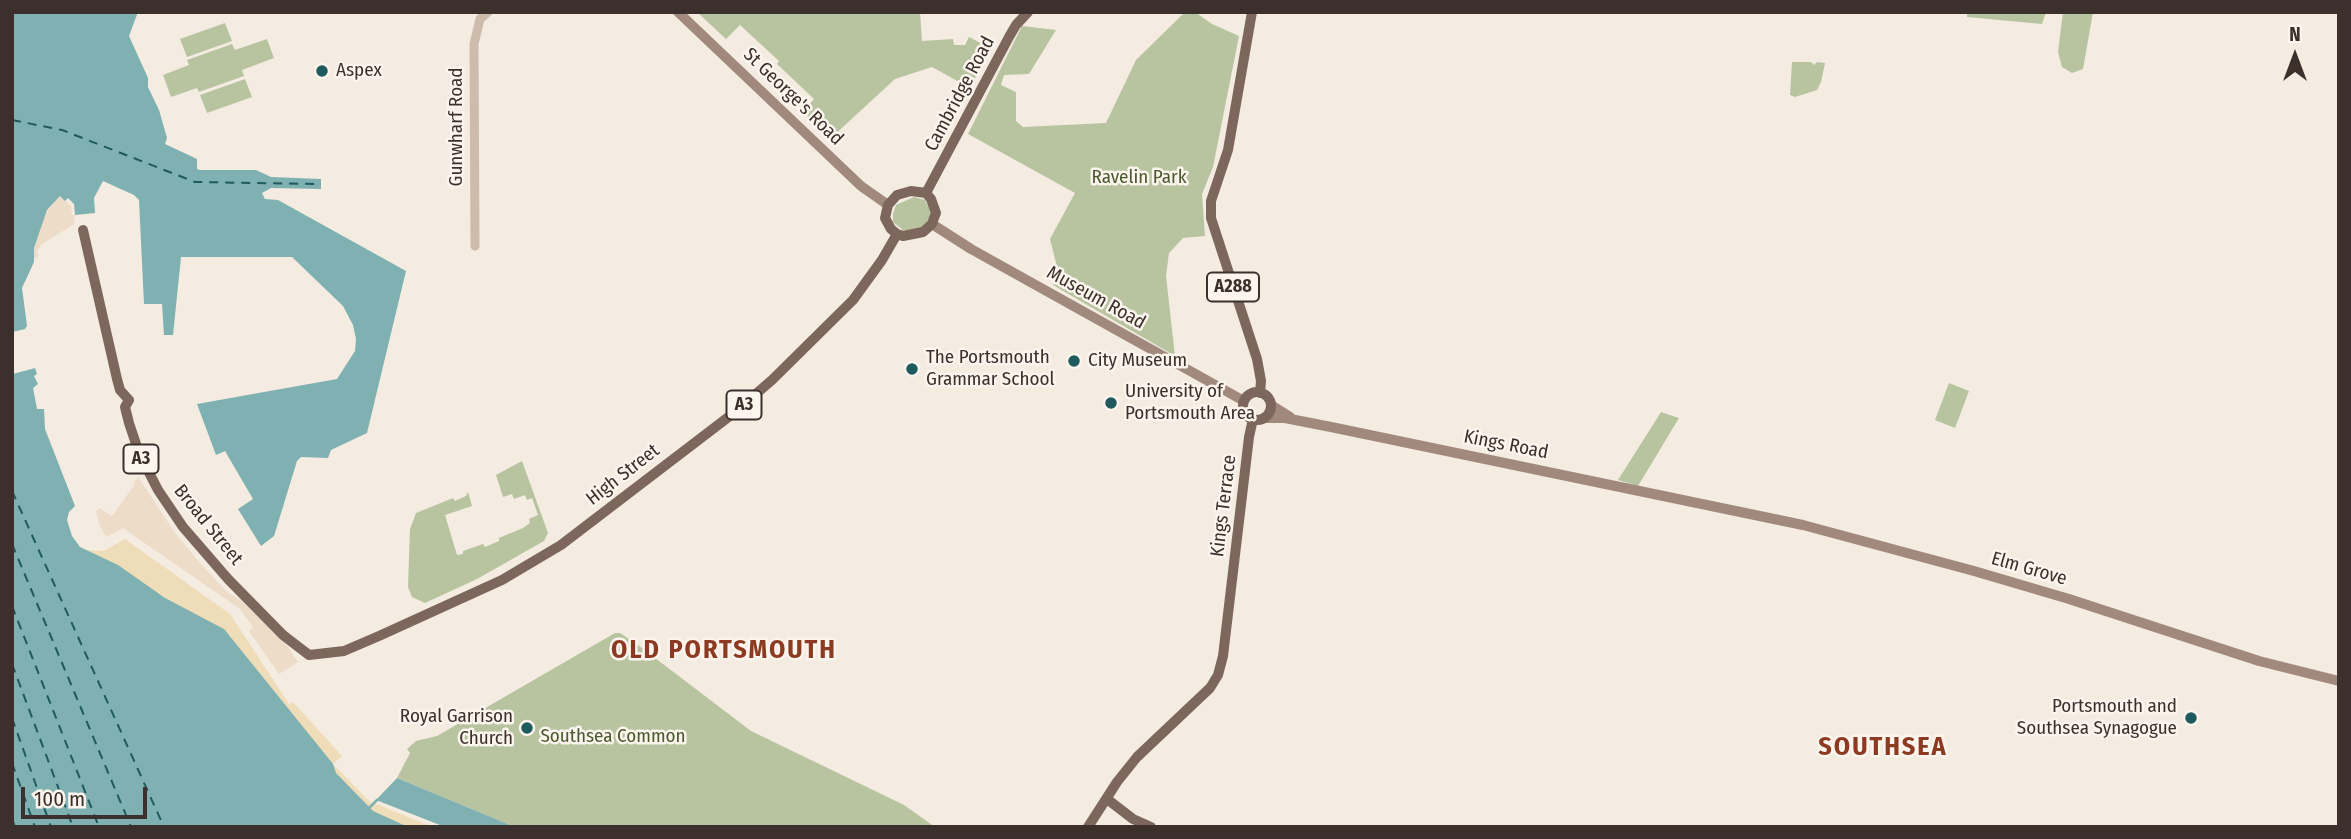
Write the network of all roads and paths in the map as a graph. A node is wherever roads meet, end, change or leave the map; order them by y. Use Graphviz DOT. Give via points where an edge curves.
graph roads {
  1 [pos="488,12"];
  2 [pos="678,12"];
  3 [pos="1028,12"];
  4 [pos="1252,12"];
  5 [pos="926,193"];
  6 [pos="888,205"];
  7 [pos="932,224"];
  8 [pos="83,230"];
  9 [pos="897,234"];
  10 [pos="475,246"];
  11 [pos="1260,393"];
  12 [pos="1244,401"];
  13 [pos="1271,405"];
  14 [pos="1259,419"];
  15 [pos="1300,421"];
  16 [pos="1706,503"];
  17 [pos="309,655"];
  18 [pos="2339,681"];
  19 [pos="1107,799"];
  20 [pos="1088,827"];
  21 [pos="1152,827"];
  1 -- 10 [label="street, Gunwharf Road" via="480,19 474,44"];
  2 -- 6 [label="main road, St George's Road" via="861,186"];
  3 -- 5 [label="main road, Cambridge Road" via="1012,31"];
  4 -- 11 [label="main road, A288" via="1228,150 1211,201 1212,218 1257,359"];
  5 -- 6 [label="main road" via="904,192"];
  5 -- 7 [label="main road" via="936,213"];
  6 -- 9 [label="main road" via="885,218"];
  7 -- 9 [label="main road" via="917,234"];
  7 -- 12 [label="main road, Museum Road"];
  8 -- 17 [label="main road, Broad Street / A3" via="118,386 129,400 125,411 139,453 163,500 228,579"];
  9 -- 17 [label="main road, High Street / A3" via="853,300 772,380 561,545 502,580 379,636 344,651"];
  11 -- 12 [label="main road" via="1250,394"];
  11 -- 13 [label="main road"];
  12 -- 14 [label="main road" via="1245,412"];
  13 -- 14 [label="main road"];
  13 -- 15 [label="main road, Kings Road"];
  14 -- 15 [label="main road, Kings Road"];
  14 -- 19 [label="main road, Kings Terrace" via="1249,437 1218,675 1137,757"];
  15 -- 16 [label="main road, Kings Road"];
  16 -- 18 [label="main road, Elm Grove" via="1974,571"];
  19 -- 20 [label="main road"];
  19 -- 21 [label="main road"];
}
